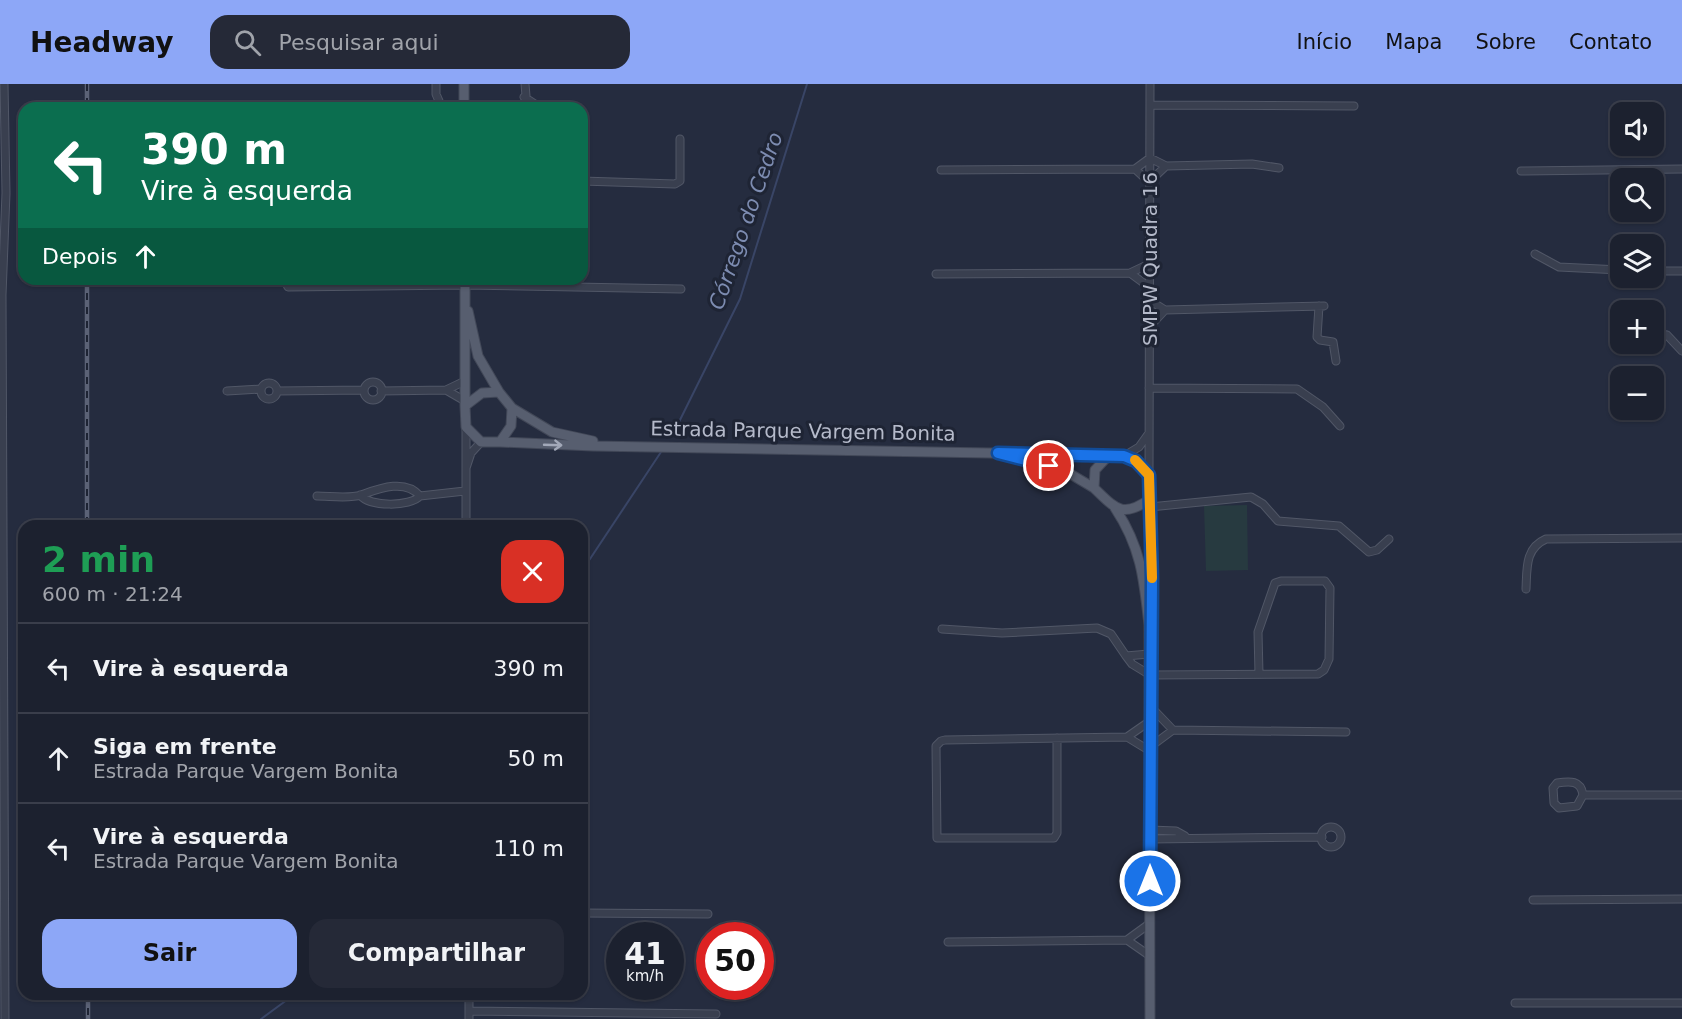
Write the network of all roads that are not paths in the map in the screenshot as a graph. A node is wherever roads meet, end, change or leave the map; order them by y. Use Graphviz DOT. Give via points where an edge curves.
graph roads {
  1 [pos="4,84"];
  2 [pos="436,84"];
  3 [pos="464,84"];
  4 [pos="525,84"];
  5 [pos="1150,84"];
  6 [pos="524,97"];
  7 [pos="439,102"];
  8 [pos="464,102"];
  9 [pos="526,102"];
  10 [pos="532,102"];
  11 [pos="1150,105"];
  12 [pos="1354,106"];
  13 [pos="680,139"];
  14 [pos="1150,158"];
  15 [pos="1166,166"];
  16 [pos="1279,168"];
  17 [pos="1135,169"];
  18 [pos="1682,169"];
  19 [pos="941,170"];
  20 [pos="1521,171"];
  21 [pos="3,176"];
  22 [pos="588,182"];
  23 [pos="1149,182"];
  24 [pos="3,192"];
  25 [pos="1535,254"];
  26 [pos="1149,264"];
  27 [pos="1610,270"];
  28 [pos="1664,271"];
  29 [pos="1682,271"];
  30 [pos="936,273"];
  31 [pos="1130,273"];
  32 [pos="1,280"];
  33 [pos="287,285"];
  34 [pos="359,285"];
  35 [pos="466,285"];
  36 [pos="466,285"];
  37 [pos="558,285"];
  38 [pos="1149,287"];
  39 [pos="681,289"];
  40 [pos="1,294"];
  41 [pos="1149,300"];
  42 [pos="1165,310"];
  43 [pos="1150,326"];
  44 [pos="1664,335"];
  45 [pos="1682,351"];
  46 [pos="1336,361"];
  47 [pos="465,381"];
  48 [pos="2,386"];
  49 [pos="1149,388"];
  50 [pos="261,389"];
  51 [pos="364,390"];
  52 [pos="446,390"];
  53 [pos="227,391"];
  54 [pos="277,391"];
  55 [pos="381,391"];
  56 [pos="498,392"];
  57 [pos="2,398"];
  58 [pos="465,404"];
  59 [pos="512,408"];
  60 [pos="1340,426"];
  61 [pos="466,427"];
  62 [pos="1149,433"];
  63 [pos="482,442"];
  64 [pos="500,442"];
  65 [pos="607,444"];
  66 [pos="2,448"];
  67 [pos="998,453"];
  68 [pos="1109,455"];
  69 [pos="1124,456"];
  70 [pos="465,470"];
  71 [pos="1149,475"];
  72 [pos="1094,488"];
  73 [pos="465,491"];
  74 [pos="360,495"];
  75 [pos="317,496"];
  76 [pos="420,496"];
  77 [pos="1150,503"];
  78 [pos="1115,508"];
  79 [pos="465,520"];
  80 [pos="1682,538"];
  81 [pos="1389,539"];
  82 [pos="1526,589"];
  83 [pos="2,591"];
  84 [pos="2,610"];
  85 [pos="1149,625"];
  86 [pos="942,628"];
  87 [pos="1149,654"];
  88 [pos="1126,656"];
  89 [pos="1259,674"];
  90 [pos="1150,675"];
  91 [pos="2,696"];
  92 [pos="1150,706"];
  93 [pos="3,711"];
  94 [pos="1150,721"];
  95 [pos="1173,730"];
  96 [pos="1346,732"];
  97 [pos="1127,737"];
  98 [pos="1057,738"];
  99 [pos="1150,749"];
  100 [pos="1583,795"];
  101 [pos="1682,795"];
  102 [pos="1150,834"];
  103 [pos="1322,837"];
  104 [pos="1682,899"];
  105 [pos="1533,900"];
  106 [pos="588,913"];
  107 [pos="708,914"];
  108 [pos="1149,924"];
  109 [pos="1127,940"];
  110 [pos="948,942"];
  111 [pos="1150,956"];
  112 [pos="1515,1003"];
  113 [pos="1682,1003"];
  114 [pos="716,1014"];
  115 [pos="469,1015"];
  116 [pos="4,1019"];
  117 [pos="1149,1019"];
  1 -- 21 [label="street"];
  2 -- 7 [label="street"];
  3 -- 8 [label="main road"];
  4 -- 6 [label="street"];
  5 -- 11 [label="street, SMPW Quadra 16"];
  6 -- 9 [label="street"];
  6 -- 10 [label="street"];
  11 -- 12 [label="street"];
  11 -- 14 [label="street, SMPW Quadra 16"];
  13 -- 22 [label="street" via="680,182"];
  14 -- 15 [label="street"];
  14 -- 17 [label="street"];
  14 -- 23 [label="street, SMPW Quadra 16"];
  15 -- 16 [label="street" via="1252,164"];
  15 -- 23 [label="street"];
  17 -- 19 [label="street"];
  17 -- 23 [label="street"];
  18 -- 20 [label="street"];
  21 -- 24 [label="street"];
  23 -- 26 [label="street, SMPW Quadra 16"];
  24 -- 32 [label="street"];
  25 -- 27 [label="street" via="1560,267"];
  26 -- 31 [label="street"];
  26 -- 38 [label="street, SMPW Quadra 16"];
  28 -- 29 [label="street"];
  30 -- 31 [label="street"];
  31 -- 38 [label="street"];
  32 -- 40 [label="street"];
  33 -- 34 [label="street"];
  35 -- 47 [label="main road"];
  36 -- 56 [label="main road" via="468,316 478,357"];
  37 -- 39 [label="street"];
  38 -- 41 [label="street, SMPW Quadra 16"];
  40 -- 48 [label="street"];
  41 -- 42 [label="street"];
  41 -- 43 [label="street, SMPW Quadra 16"];
  42 -- 43 [label="street"];
  42 -- 46 [label="street" via="1321,306 1317,337 1333,342"];
  43 -- 49 [label="street, SMPW Quadra 16"];
  44 -- 45 [label="street"];
  47 -- 52 [label="street"];
  47 -- 58 [label="main road"];
  48 -- 57 [label="street"];
  49 -- 60 [label="street" via="1297,389 1323,407"];
  49 -- 62 [label="street, SMPW Quadra 16"];
  50 -- 53 [label="street"];
  50 -- 54 [label="street" via="268,382"];
  50 -- 54 [label="street" via="264,398 270,399"];
  51 -- 54 [label="street"];
  51 -- 55 [label="street" via="373,382"];
  51 -- 55 [label="street" via="372,399 378,398"];
  52 -- 55 [label="street"];
  52 -- 58 [label="street"];
  56 -- 58 [label="main road" via="475,396"];
  56 -- 59 [label="main road"];
  57 -- 66 [label="street"];
  58 -- 61 [label="main road"];
  59 -- 64 [label="main road" via="509,431"];
  59 -- 65 [label="main road, Estrada Parque Vargem Bonita" via="552,432"];
  61 -- 63 [label="main road"];
  61 -- 70 [label="street"];
  62 -- 69 [label="street"];
  62 -- 71 [label="street, SMPW Quadra 16"];
  63 -- 64 [label="main road"];
  63 -- 70 [label="street" via="471,453"];
  64 -- 65 [label="main road, Estrada Parque Vargem Bonita, one-way"];
  65 -- 67 [label="main road, Estrada Parque Vargem Bonita"];
  66 -- 83 [label="street"];
  67 -- 68 [label="main road, Estrada Parque Vargem Bonita"];
  67 -- 72 [label="main road, Estrada Parque Vargem Bonita" via="1067,472"];
  68 -- 69 [label="main road"];
  68 -- 72 [label="main road" via="1095,470"];
  69 -- 71 [label="main road" via="1136,461"];
  70 -- 73 [label="street"];
  71 -- 77 [label="main road"];
  72 -- 78 [label="main road"];
  73 -- 76 [label="street"];
  73 -- 79 [label="street"];
  74 -- 75 [label="street"];
  74 -- 76 [label="street" via="368,501 384,503 413,501"];
  74 -- 76 [label="street" via="396,487 412,489"];
  77 -- 78 [label="main road" via="1123,510"];
  77 -- 81 [label="street" via="1251,497 1278,521 1339,526 1369,552"];
  77 -- 85 [label="main road"];
  78 -- 85 [label="main road" via="1132,534 1142,564"];
  80 -- 82 [label="street" via="1546,539 1529,553"];
  83 -- 84 [label="street"];
  84 -- 91 [label="street"];
  85 -- 87 [label="main road"];
  86 -- 88 [label="street" via="1002,633 1097,628 1111,634"];
  87 -- 88 [label="street"];
  87 -- 90 [label="main road"];
  88 -- 90 [label="street"];
  89 -- 89 [label="street" via="1318,674 1326,667 1330,588 1325,581 1275,584 1258,630"];
  89 -- 90 [label="street"];
  90 -- 92 [label="main road"];
  91 -- 93 [label="street"];
  92 -- 94 [label="main road"];
  92 -- 95 [label="street"];
  93 -- 116 [label="street"];
  94 -- 97 [label="street"];
  94 -- 99 [label="main road"];
  95 -- 96 [label="street"];
  95 -- 99 [label="street"];
  97 -- 98 [label="street"];
  97 -- 99 [label="street"];
  98 -- 98 [label="street" via="939,742 938,838 1054,838"];
  99 -- 102 [label="main road"];
  100 -- 100 [label="street" via="1577,806 1559,808 1554,803 1553,788 1557,783 1576,783"];
  100 -- 101 [label="street"];
  102 -- 103 [label="street" via="1175,839"];
  102 -- 108 [label="main road"];
  104 -- 105 [label="street"];
  106 -- 107 [label="street"];
  108 -- 109 [label="street"];
  108 -- 111 [label="main road"];
  109 -- 110 [label="street"];
  109 -- 111 [label="street"];
  111 -- 117 [label="main road"];
  112 -- 113 [label="street"];
  114 -- 115 [label="street"];
}
